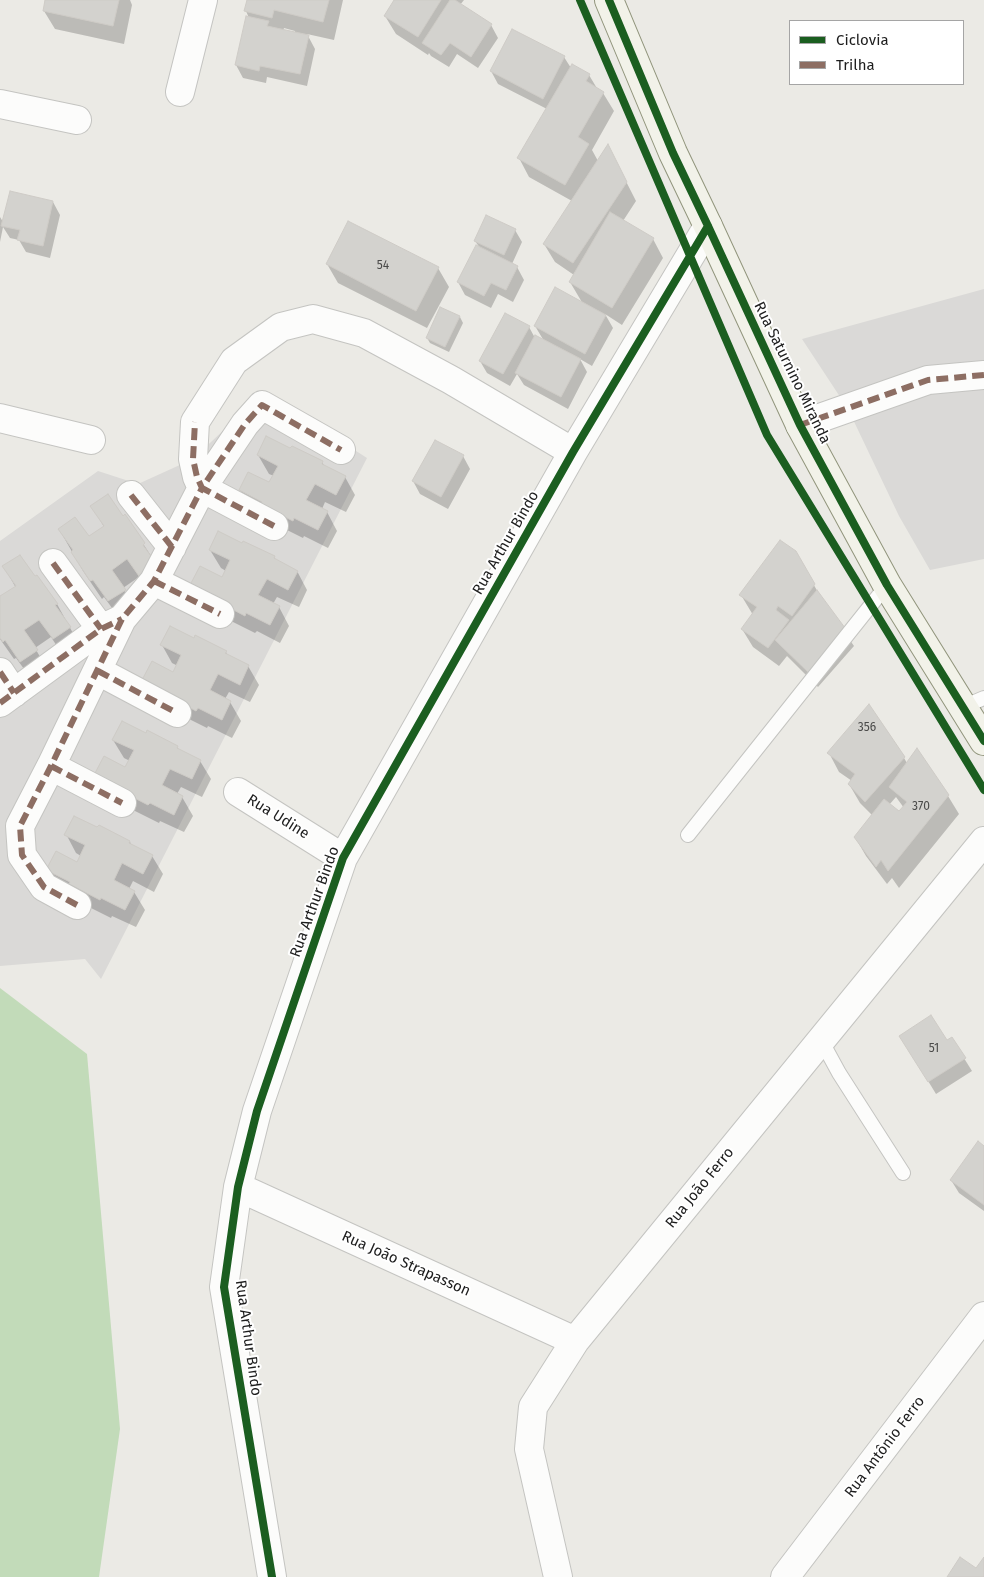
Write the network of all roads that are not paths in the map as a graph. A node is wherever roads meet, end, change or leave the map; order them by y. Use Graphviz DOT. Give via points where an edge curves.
graph roads {
  1 [pos="203,0"];
  2 [pos="609,0"];
  3 [pos="180,92"];
  4 [pos="0,104"];
  5 [pos="77,120"];
  6 [pos="708,226"];
  7 [pos="984,375"];
  8 [pos="0,418"];
  9 [pos="800,425"];
  10 [pos="91,440"];
  11 [pos="342,450"];
  12 [pos="573,452"];
  13 [pos="202,488"];
  14 [pos="131,495"];
  15 [pos="274,526"];
  16 [pos="172,547"];
  17 [pos="53,563"];
  18 [pos="154,581"];
  19 [pos="887,585"];
  20 [pos="220,614"];
  21 [pos="112,624"];
  22 [pos="98,671"];
  23 [pos="5,689"];
  24 [pos="974,702"];
  25 [pos="177,713"];
  26 [pos="984,741"];
  27 [pos="51,766"];
  28 [pos="238,792"];
  29 [pos="122,803"];
  30 [pos="688,835"];
  31 [pos="984,841"];
  32 [pos="343,858"];
  33 [pos="77,905"];
  34 [pos="821,1040"];
  35 [pos="903,1173"];
  36 [pos="238,1187"];
  37 [pos="984,1316"];
  38 [pos="575,1340"];
  39 [pos="272,1577"];
  40 [pos="558,1577"];
  41 [pos="785,1577"];
  1 -- 3 [label="street"];
  2 -- 6 [label="main road, Rua Saturnino Miranda" via="672,153"];
  4 -- 5 [label="street"];
  6 -- 9 [label="main road, Rua Saturnino Miranda"];
  6 -- 12 [label="street, Rua Arthur Bindo"];
  7 -- 9 [label="street" via="928,380"];
  8 -- 10 [label="street"];
  9 -- 19 [label="main road, Rua Saturnino Miranda"];
  11 -- 13 [label="street" via="262,405"];
  12 -- 13 [label="street" via="364,333 314,320 281,327 234,361 195,422 194,459"];
  12 -- 32 [label="street, Rua Arthur Bindo"];
  13 -- 15 [label="street"];
  13 -- 16 [label="street"];
  14 -- 16 [label="street"];
  16 -- 18 [label="street"];
  17 -- 21 [label="street"];
  18 -- 20 [label="street"];
  18 -- 21 [label="street"];
  19 -- 24 [label="main road, Rua Saturnino Miranda"];
  19 -- 30 [label="lane"];
  21 -- 22 [label="street"];
  21 -- 23 [label="street"];
  22 -- 25 [label="street"];
  22 -- 27 [label="street"];
  24 -- 26 [label="main road, Rua Saturnino Miranda"];
  27 -- 29 [label="street"];
  27 -- 33 [label="street" via="20,826 22,855 44,887"];
  28 -- 32 [label="street, Rua Udine"];
  31 -- 34 [label="street, Rua João Ferro"];
  32 -- 36 [label="street, Rua Arthur Bindo" via="257,1111"];
  34 -- 35 [label="lane"];
  34 -- 38 [label="street, Rua João Ferro"];
  36 -- 38 [label="street, Rua João Strapasson"];
  36 -- 39 [label="street, Rua Arthur Bindo" via="224,1287"];
  37 -- 41 [label="street, Rua Antônio Ferro"];
  38 -- 40 [label="street, Rua João Ferro" via="533,1407 529,1449"];
}
